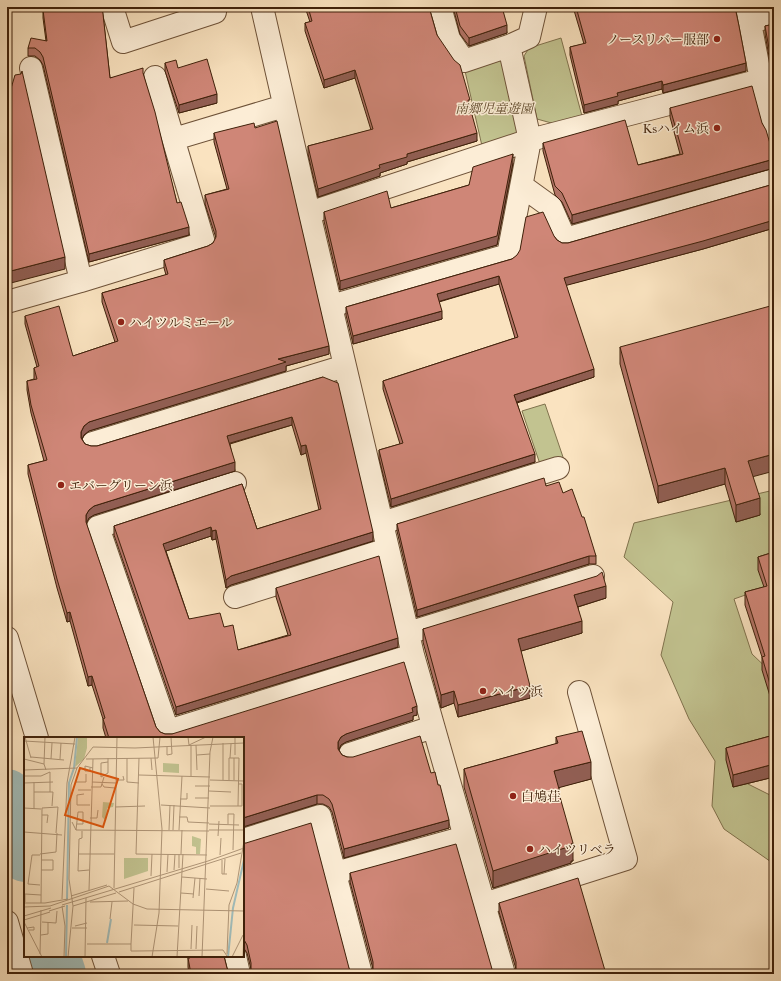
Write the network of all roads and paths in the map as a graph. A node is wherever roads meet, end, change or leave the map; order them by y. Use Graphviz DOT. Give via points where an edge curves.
graph roads {
  1 [pos="112,7"];
  2 [pos="213,7"];
  3 [pos="262,7"];
  4 [pos="440,7"];
  5 [pos="536,7"];
  6 [pos="748,15"];
  7 [pos="774,16"];
  8 [pos="509,46"];
  9 [pos="31,68"];
  10 [pos="154,77"];
  11 [pos="761,80"];
  12 [pos="284,106"];
  13 [pos="774,129"];
  14 [pos="174,139"];
  15 [pos="530,140"];
  16 [pos="774,180"];
  17 [pos="522,186"];
  18 [pos="309,213"];
  19 [pos="81,281"];
  20 [pos="7,302"];
  21 [pos="331,306"];
  22 [pos="345,366"];
  23 [pos="93,443"];
  24 [pos="558,468"];
  25 [pos="235,483"];
  26 [pos="382,523"];
  27 [pos="388,549"];
  28 [pos="593,576"];
  29 [pos="235,596"];
  30 [pos="408,633"];
  31 [pos="7,638"];
  32 [pos="413,655"];
  33 [pos="579,692"];
  34 [pos="434,728"];
  35 [pos="37,737"];
  36 [pos="350,754"];
  37 [pos="465,837"];
  38 [pos="244,840"];
  39 [pos="335,873"];
  40 [pos="484,904"];
  41 [pos="7,922"];
  42 [pos="103,957"];
  43 [pos="235,957"];
  44 [pos="22,974"];
  45 [pos="108,974"];
  46 [pos="238,974"];
  47 [pos="361,974"];
  48 [pos="504,974"];
  1 -- 2 [label="street" via="123,42 215,12"];
  3 -- 12 [label="street"];
  4 -- 8 [label="street" via="449,39 464,61"];
  5 -- 8 [label="street" via="529,37"];
  6 -- 7 [label="street"];
  6 -- 11 [label="street"];
  8 -- 15 [label="street"];
  9 -- 19 [label="street"];
  10 -- 14 [label="street"];
  11 -- 13 [label="street"];
  11 -- 15 [label="street"];
  12 -- 14 [label="street"];
  12 -- 18 [label="street"];
  14 -- 19 [label="street" via="204,243"];
  15 -- 17 [label="street"];
  15 -- 18 [label="street"];
  16 -- 17 [label="street" via="565,239 551,207"];
  17 -- 21 [label="street" via="508,255"];
  18 -- 21 [label="street"];
  19 -- 20 [label="street"];
  21 -- 22 [label="street"];
  22 -- 23 [label="street"];
  22 -- 26 [label="street"];
  24 -- 26 [label="street"];
  25 -- 32 [label="street" via="98,527 168,731"];
  26 -- 27 [label="street"];
  27 -- 29 [label="street"];
  27 -- 30 [label="street"];
  28 -- 30 [label="street"];
  30 -- 32 [label="street"];
  31 -- 35 [label="street"];
  32 -- 34 [label="street"];
  33 -- 40 [label="street" via="626,859"];
  34 -- 36 [label="street"];
  34 -- 37 [label="street"];
  37 -- 39 [label="street"];
  37 -- 40 [label="street"];
  38 -- 39 [label="street" via="320,816"];
  39 -- 47 [label="street"];
  40 -- 48 [label="street"];
  41 -- 44 [label="street"];
  42 -- 45 [label="street"];
  43 -- 46 [label="street"];
}
